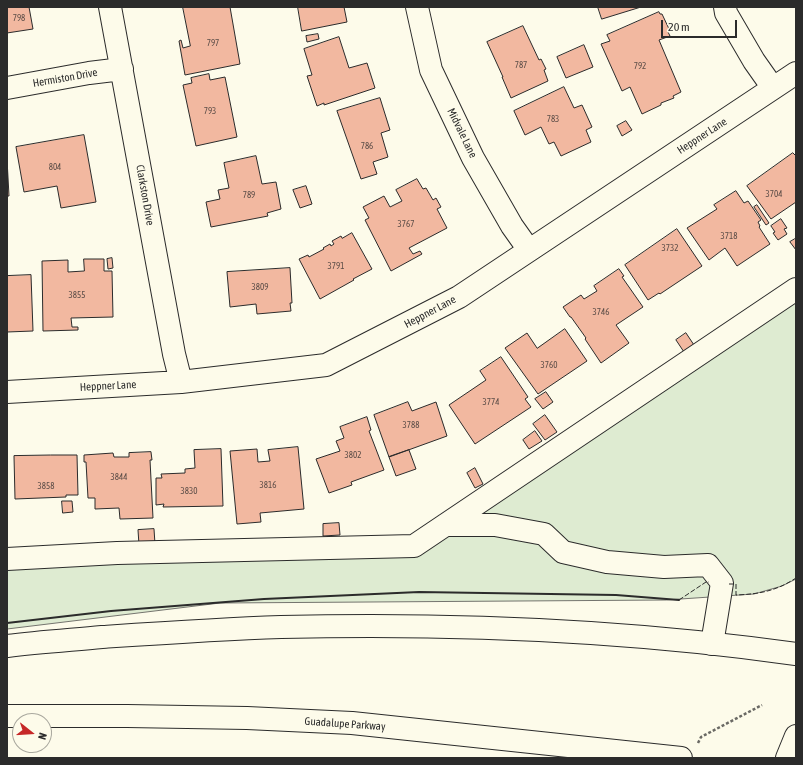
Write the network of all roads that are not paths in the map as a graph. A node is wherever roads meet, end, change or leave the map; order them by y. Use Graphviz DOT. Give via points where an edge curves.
graph roads {
  1 [pos="110,7"];
  2 [pos="417,7"];
  3 [pos="725,7"];
  4 [pos="122,69"];
  5 [pos="796,73"];
  6 [pos="7,88"];
  7 [pos="773,88"];
  8 [pos="530,250"];
  9 [pos="796,289"];
  10 [pos="181,382"];
  11 [pos="7,392"];
  12 [pos="445,525"];
  13 [pos="7,559"];
  14 [pos="712,644"];
  15 [pos="7,646"];
  16 [pos="796,654"];
  17 [pos="7,716"];
  18 [pos="796,736"];
  19 [pos="677,758"];
  20 [pos="681,758"];
  21 [pos="787,758"];
  1 -- 4 [label="main road, Clarkston Drive"];
  2 -- 8 [label="main road, Midvale Lane" via="431,70 473,158 512,226"];
  3 -- 7 [label="main road" via="754,61"];
  4 -- 6 [label="main road, Hermiston Drive"];
  4 -- 10 [label="main road, Clarkston Drive"];
  5 -- 7 [label="main road, Heppner Lane"];
  7 -- 8 [label="main road, Heppner Lane"];
  8 -- 10 [label="main road, Heppner Lane" via="458,297 326,366"];
  9 -- 12 [label="main road"];
  10 -- 11 [label="main road, Heppner Lane"];
  12 -- 13 [label="main road" via="414,546 117,553"];
  12 -- 14 [label="main road" via="494,526 544,534 563,552 607,562 664,567 708,565 722,583"];
  14 -- 15 [label="main road" via="559,632 462,627 364,626 190,630"];
  14 -- 16 [label="main road"];
  17 -- 19 [label="main road, Guadalupe Parkway" via="246,718 352,723"];
  18 -- 21 [label="main road"];
  19 -- 20 [label="main road, Guadalupe Parkway"];
}
